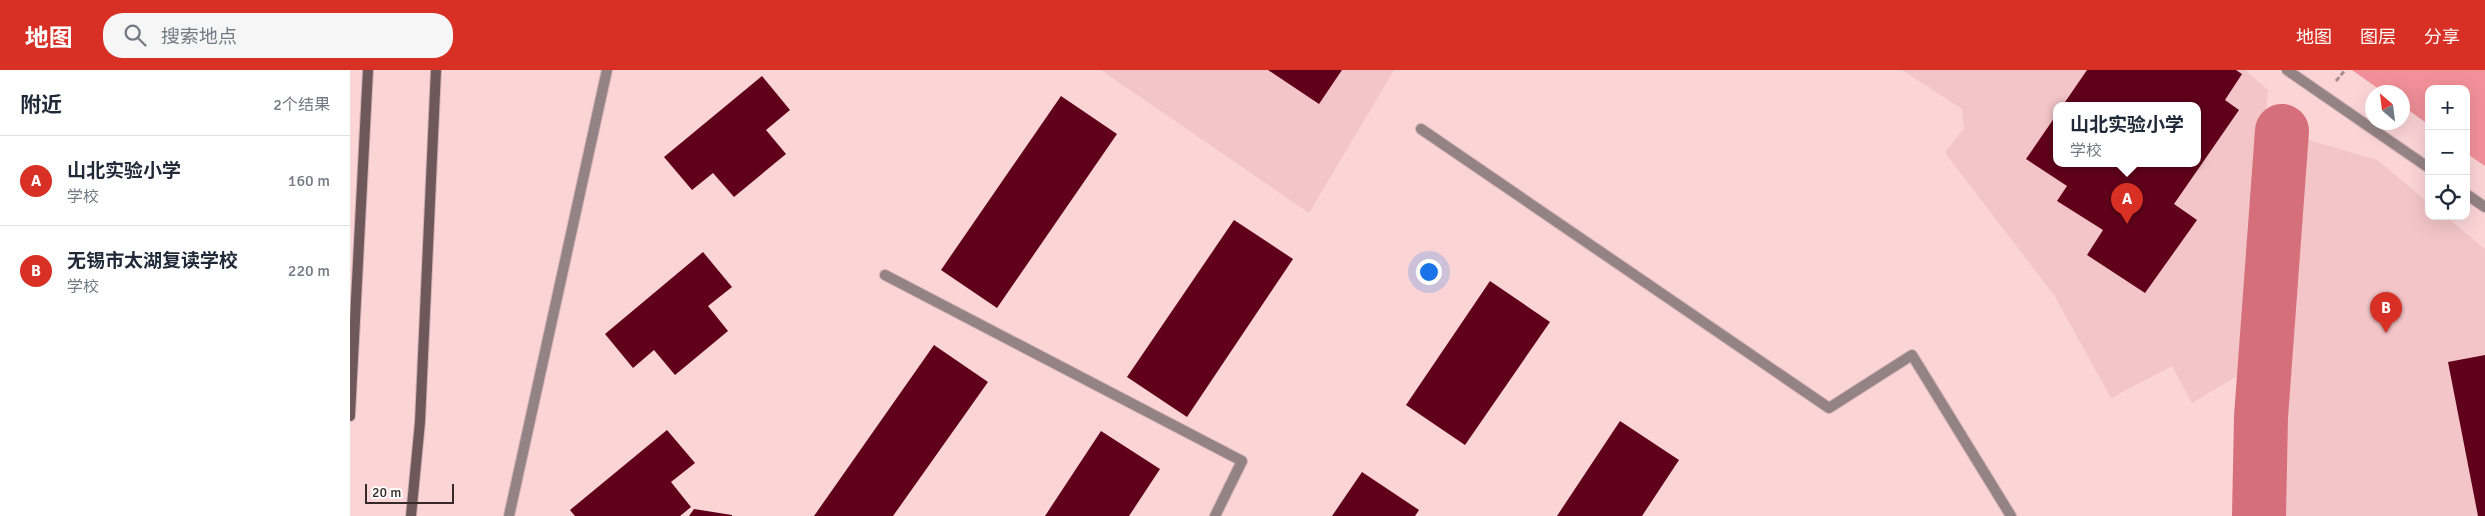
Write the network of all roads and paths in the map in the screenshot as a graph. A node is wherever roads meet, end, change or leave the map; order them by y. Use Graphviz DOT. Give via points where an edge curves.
graph roads {
  1 [pos="368,70"];
  2 [pos="436,70"];
  3 [pos="607,70"];
  4 [pos="2288,70"];
  5 [pos="1421,129"];
  6 [pos="2425,165"];
  7 [pos="2470,197"];
  8 [pos="2485,206"];
  9 [pos="885,275"];
  10 [pos="350,416"];
  11 [pos="411,516"];
  12 [pos="509,516"];
  13 [pos="1215,516"];
  14 [pos="2011,516"];
  1 -- 10 [label="main road"];
  2 -- 11 [label="main road" via="420,422"];
  3 -- 12 [label="street"];
  4 -- 6 [label="street"];
  5 -- 14 [label="street" via="1829,408 1912,355"];
  7 -- 8 [label="street"];
  9 -- 13 [label="street" via="1242,461"];
}
